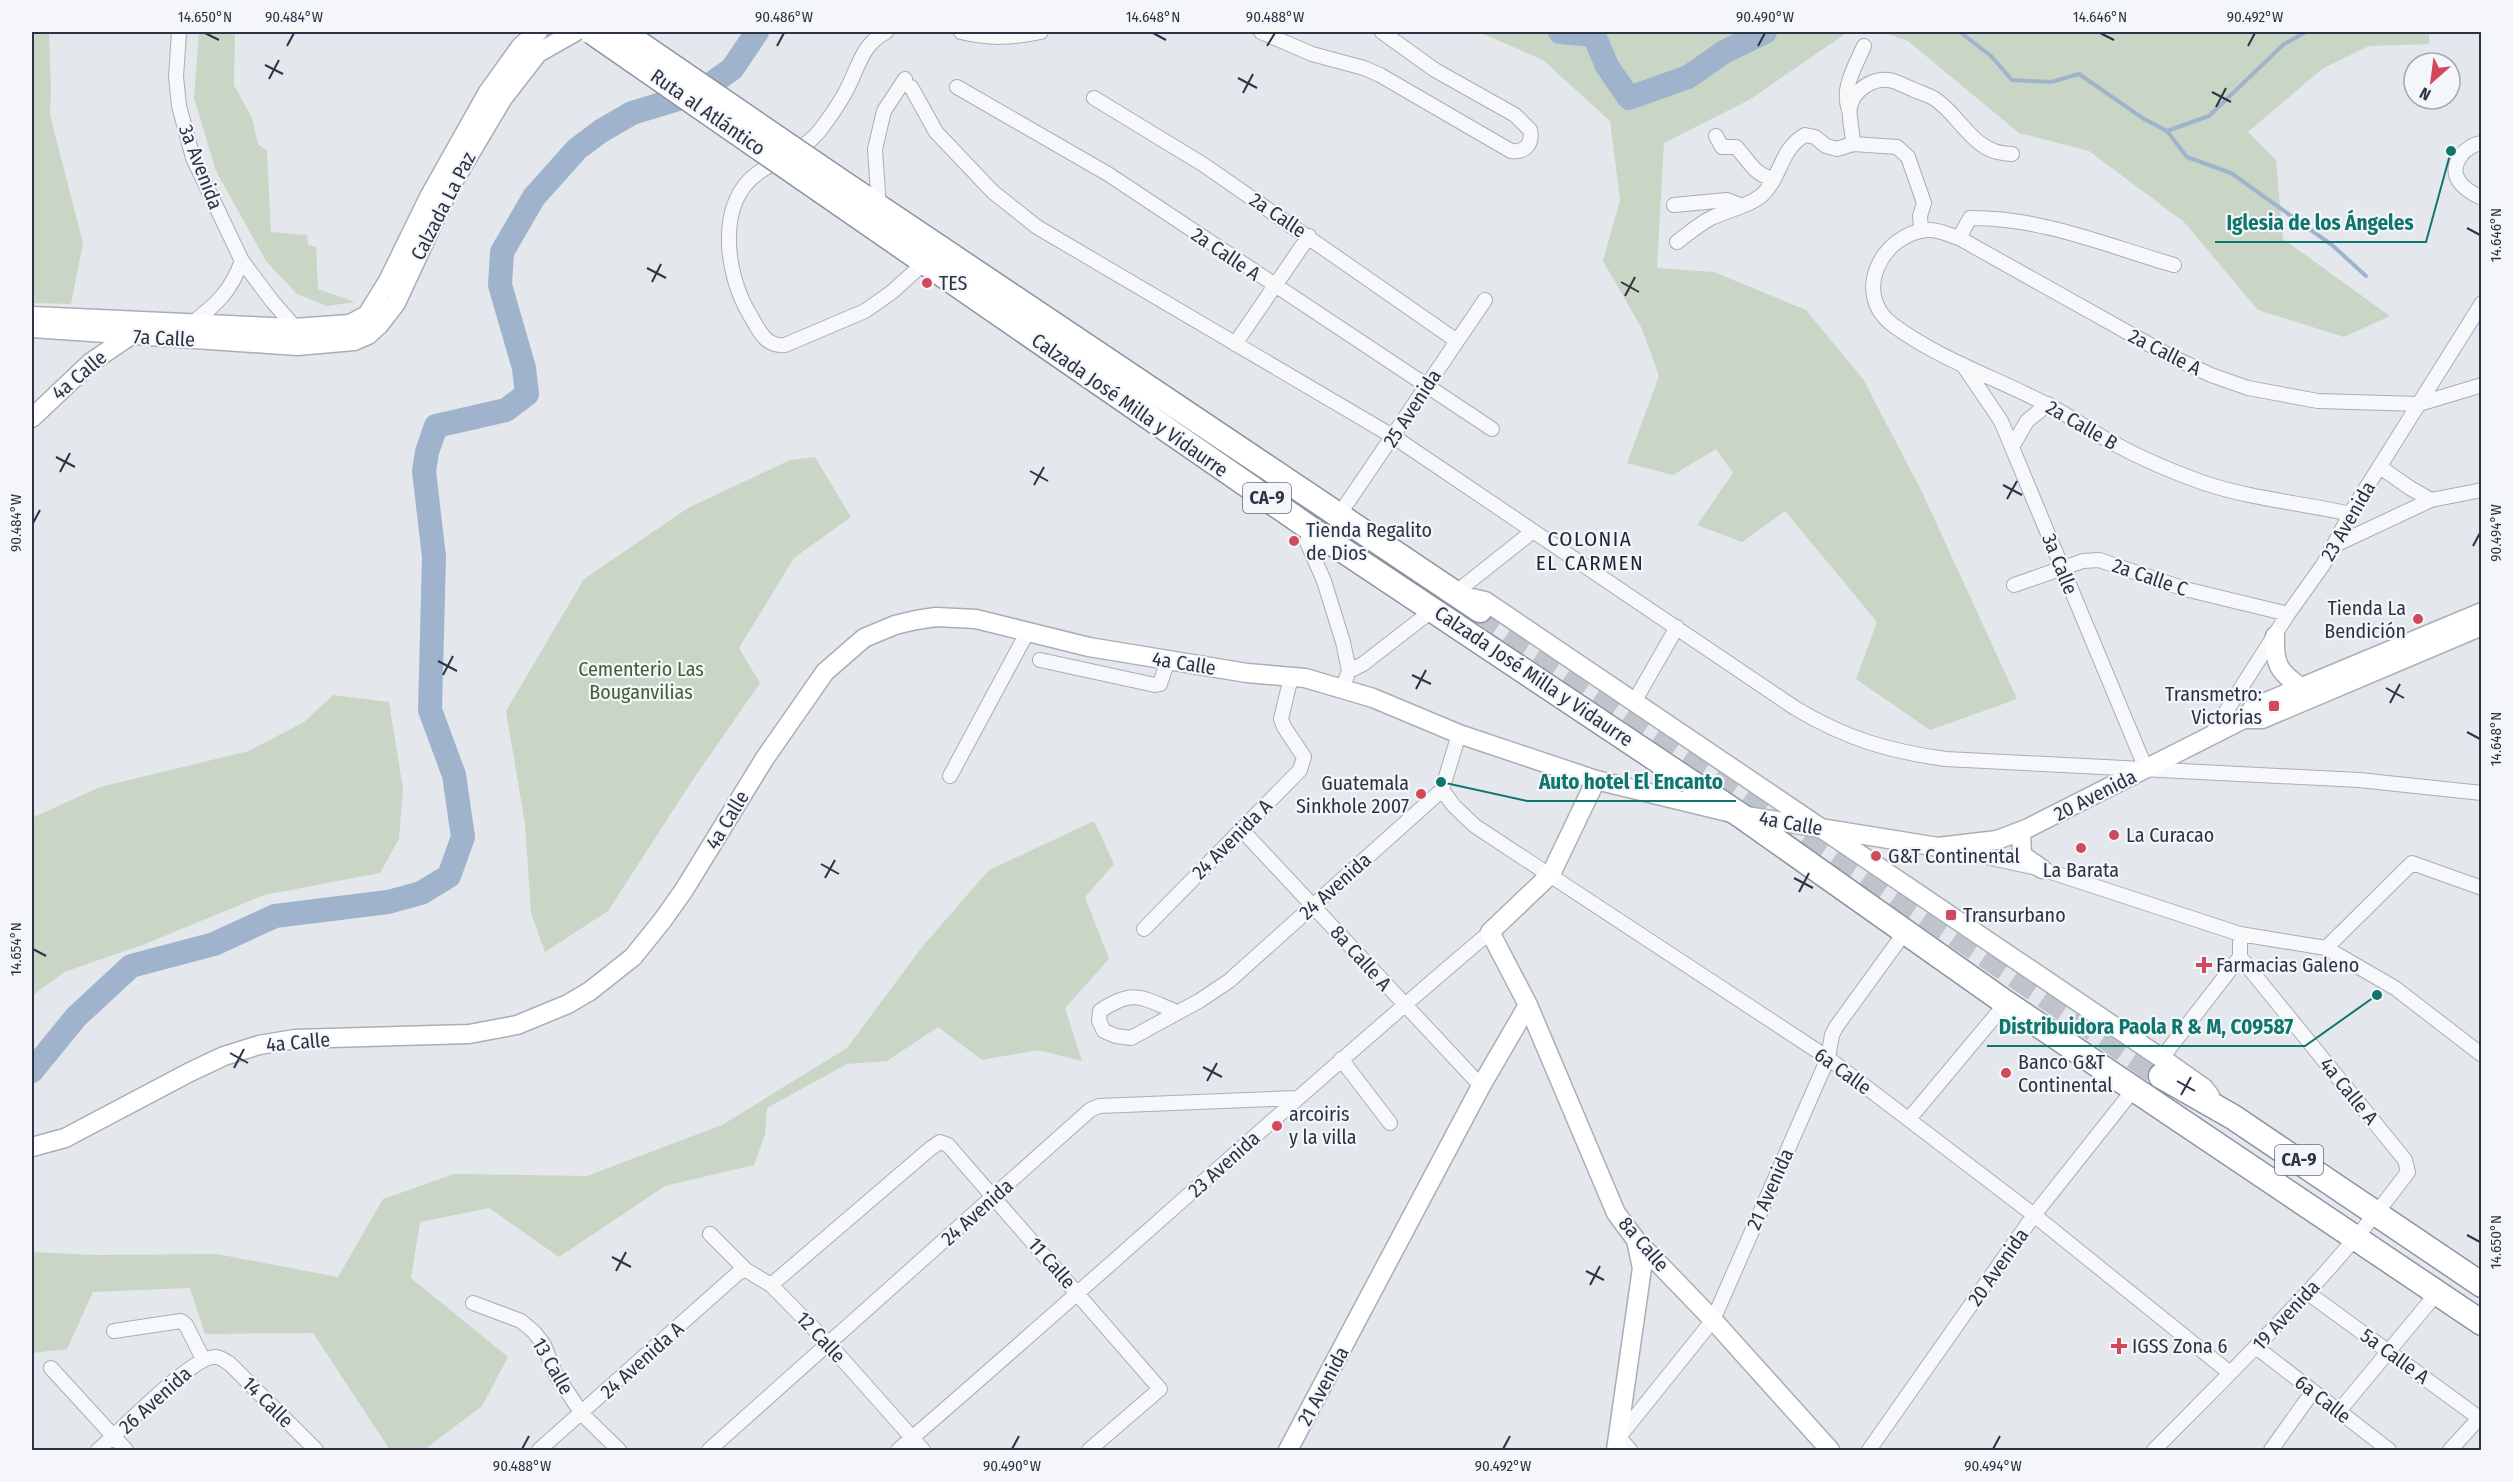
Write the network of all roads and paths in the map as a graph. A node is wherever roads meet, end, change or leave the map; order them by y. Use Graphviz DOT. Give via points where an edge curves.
graph roads {
  1 [pos="179,32"];
  2 [pos="538,32"];
  3 [pos="574,32"];
  4 [pos="592,32"];
  5 [pos="622,32"];
  6 [pos="886,32"];
  7 [pos="961,32"];
  8 [pos="1041,32"];
  9 [pos="1261,32"];
  10 [pos="1382,32"];
  11 [pos="1864,46"];
  12 [pos="957,87"];
  13 [pos="1094,98"];
  14 [pos="1849,111"];
  15 [pos="1716,136"];
  16 [pos="2481,143"];
  17 [pos="1853,144"];
  18 [pos="2012,154"];
  19 [pos="1772,178"];
  20 [pos="829,184"];
  21 [pos="2481,198"];
  22 [pos="1674,205"];
  23 [pos="1740,205"];
  24 [pos="879,207"];
  25 [pos="1921,231"];
  26 [pos="1309,236"];
  27 [pos="1959,238"];
  28 [pos="1677,243"];
  29 [pos="242,261"];
  30 [pos="924,263"];
  31 [pos="2174,265"];
  32 [pos="1274,287"];
  33 [pos="1485,300"];
  34 [pos="2481,303"];
  35 [pos="32,316"];
  36 [pos="145,321"];
  37 [pos="192,323"];
  38 [pos="370,323"];
  39 [pos="32,328"];
  40 [pos="130,336"];
  41 [pos="300,339"];
  42 [pos="1458,340"];
  43 [pos="1235,344"];
  44 [pos="1963,365"];
  45 [pos="1425,386"];
  46 [pos="2481,386"];
  47 [pos="2048,404"];
  48 [pos="2419,404"];
  49 [pos="32,418"];
  50 [pos="1492,429"];
  51 [pos="1394,437"];
  52 [pos="2012,447"];
  53 [pos="2380,467"];
  54 [pos="2481,490"];
  55 [pos="2431,500"];
  56 [pos="2351,514"];
  57 [pos="1339,515"];
  58 [pos="1311,529"];
  59 [pos="1532,532"];
  60 [pos="2333,546"];
  61 [pos="2062,569"];
  62 [pos="2013,585"];
  63 [pos="1457,594"];
  64 [pos="1434,609"];
  65 [pos="1480,610"];
  66 [pos="2288,614"];
  67 [pos="2481,616"];
  68 [pos="1677,627"];
  69 [pos="1028,631"];
  70 [pos="2275,636"];
  71 [pos="1041,660"];
  72 [pos="1167,660"];
  73 [pos="1349,671"];
  74 [pos="1291,677"];
  75 [pos="2301,687"];
  76 [pos="1342,688"];
  77 [pos="1634,702"];
  78 [pos="2244,719"];
  79 [pos="1459,734"];
  80 [pos="2211,735"];
  81 [pos="2146,769"];
  82 [pos="950,776"];
  83 [pos="1596,780"];
  84 [pos="1442,790"];
  85 [pos="2481,793"];
  86 [pos="1740,815"];
  87 [pos="1241,829"];
  88 [pos="1820,829"];
  89 [pos="2021,831"];
  90 [pos="1902,841"];
  91 [pos="1938,847"];
  92 [pos="1878,868"];
  93 [pos="2042,868"];
  94 [pos="1551,874"];
  95 [pos="2481,888"];
  96 [pos="1314,905"];
  97 [pos="1144,929"];
  98 [pos="1490,932"];
  99 [pos="1905,932"];
  100 [pos="2240,934"];
  101 [pos="2326,948"];
  102 [pos="2240,957"];
  103 [pos="2006,1003"];
  104 [pos="1403,1005"];
  105 [pos="1528,1005"];
  106 [pos="1177,1012"];
  107 [pos="2481,1054"];
  108 [pos="1341,1059"];
  109 [pos="1828,1059"];
  110 [pos="2161,1067"];
  111 [pos="1481,1086"];
  112 [pos="2134,1089"];
  113 [pos="1296,1098"];
  114 [pos="1909,1119"];
  115 [pos="1390,1123"];
  116 [pos="32,1147"];
  117 [pos="2408,1172"];
  118 [pos="2281,1188"];
  119 [pos="994,1197"];
  120 [pos="2376,1212"];
  121 [pos="2034,1215"];
  122 [pos="711,1234"];
  123 [pos="2356,1238"];
  124 [pos="1636,1240"];
  125 [pos="746,1270"];
  126 [pos="2473,1279"];
  127 [pos="771,1285"];
  128 [pos="2308,1293"];
  129 [pos="2437,1293"];
  130 [pos="1079,1294"];
  131 [pos="473,1302"];
  132 [pos="1713,1320"];
  133 [pos="2481,1323"];
  134 [pos="114,1331"];
  135 [pos="828,1343"];
  136 [pos="2256,1347"];
  137 [pos="2388,1351"];
  138 [pos="210,1358"];
  139 [pos="51,1368"];
  140 [pos="2230,1373"];
  141 [pos="2313,1391"];
  142 [pos="2339,1412"];
  143 [pos="582,1414"];
  144 [pos="2481,1418"];
  145 [pos="114,1437"];
  146 [pos="912,1438"];
  147 [pos="1621,1446"];
  148 [pos="312,1449"];
  149 [pos="98,1450"];
  150 [pos="126,1450"];
  151 [pos="539,1450"];
  152 [pos="619,1450"];
  153 [pos="709,1450"];
  154 [pos="898,1450"];
  155 [pos="922,1450"];
  156 [pos="1089,1450"];
  157 [pos="1288,1450"];
  158 [pos="1830,1450"];
  159 [pos="1869,1450"];
  160 [pos="2154,1450"];
  161 [pos="2271,1450"];
  162 [pos="2389,1450"];
  163 [pos="2450,1450"];
  1 -- 29 [label="street, 3a Avenida" via="179,106 193,158"];
  2 -- 38 [label="main road, Calzada La Paz" via="521,46 483,102 429,197"];
  3 -- 38 [label="main road, Calzada La Paz" via="538,53 503,98 449,189 396,303"];
  4 -- 20 [label="highway, Ruta al Atlántico, bridge"];
  5 -- 20 [label="highway, Ruta al Atlántico, bridge"];
  6 -- 30 [label="street" via="874,38 865,50 847,90 807,146 757,173 740,189 728,252 744,306 766,341 777,346 865,311"];
  7 -- 8 [label="street" via="1012,38"];
  9 -- 10 [label="street" via="1312,54 1380,75 1512,151 1521,151 1528,145 1530,130 1515,115 1435,70"];
  11 -- 14 [label="street" via="1845,98"];
  12 -- 32 [label="street, 2a Calle A" via="1108,174"];
  13 -- 26 [label="street, 2a Calle" via="1204,165"];
  14 -- 17 [label="street"];
  14 -- 18 [label="street" via="1863,86 1890,80 1935,98 1983,146 1996,153"];
  15 -- 19 [label="street" via="1722,147 1736,147 1758,173"];
  16 -- 21 [label="street" via="2466,150 2455,172 2460,184"];
  17 -- 19 [label="street" via="1837,149 1805,135 1786,152"];
  17 -- 25 [label="street" via="1897,147 1908,157 1924,203"];
  19 -- 23 [label="street" via="1755,201"];
  20 -- 24 [label="highway, Calzada José Milla y Vidaurre / CA-9"];
  20 -- 30 [label="highway, Calzada José Milla y Vidaurre / CA-9"];
  22 -- 23 [label="street" via="1727,200"];
  23 -- 28 [label="street" via="1708,220"];
  24 -- 43 [label="street" via="875,149 884,111 908,83 936,132 993,192 1037,227"];
  24 -- 57 [label="highway, Calzada José Milla y Vidaurre / CA-9"];
  25 -- 27 [label="street, 2a Calle A"];
  25 -- 44 [label="street, 2a Calle B" via="1893,246 1880,262 1872,284 1875,305 1893,325"];
  26 -- 32 [label="street"];
  26 -- 42 [label="street, 2a Calle"];
  27 -- 31 [label="street" via="1970,218 2015,221"];
  27 -- 48 [label="street, 2a Calle A" via="2168,355 2221,379 2299,399"];
  29 -- 37 [label="street" via="222,299"];
  29 -- 41 [label="street, 3a Avenida"];
  30 -- 58 [label="highway, Calzada José Milla y Vidaurre / CA-9"];
  32 -- 43 [label="street"];
  32 -- 45 [label="street, 2a Calle A"];
  33 -- 42 [label="street, 25 Avenida"];
  34 -- 48 [label="street, 23 Avenida"];
  35 -- 36 [label="main road, 7a Calle"];
  36 -- 37 [label="main road, 7a Calle"];
  36 -- 40 [label="main road, 4a Calle"];
  37 -- 41 [label="main road, 7a Calle"];
  38 -- 41 [label="main road" via="350,324"];
  39 -- 40 [label="main road, 7a Calle"];
  40 -- 41 [label="main road, 7a Calle"];
  40 -- 49 [label="main road, 4a Calle" via="90,363"];
  42 -- 45 [label="street, 25 Avenida"];
  43 -- 51 [label="street"];
  44 -- 47 [label="street, 2a Calle B"];
  44 -- 52 [label="street, 3a Calle" via="2001,421"];
  45 -- 50 [label="street, 2a Calle A"];
  45 -- 51 [label="street, 25 Avenida"];
  46 -- 48 [label="street, 2a Calle A"];
  47 -- 52 [label="street" via="2027,421"];
  47 -- 56 [label="street, 2a Calle B" via="2112,443 2205,483"];
  48 -- 53 [label="street, 23 Avenida"];
  51 -- 57 [label="street, 25 Avenida"];
  51 -- 59 [label="street"];
  52 -- 61 [label="street, 3a Calle"];
  53 -- 55 [label="street"];
  53 -- 56 [label="street, 23 Avenida"];
  54 -- 55 [label="street"];
  55 -- 60 [label="street"];
  56 -- 60 [label="street, 23 Avenida"];
  57 -- 63 [label="highway, Calzada José Milla y Vidaurre / CA-9"];
  58 -- 64 [label="highway, Calzada José Milla y Vidaurre / CA-9"];
  58 -- 73 [label="street" via="1307,542 1324,581"];
  59 -- 63 [label="street"];
  59 -- 68 [label="street"];
  60 -- 66 [label="street, 23 Avenida"];
  61 -- 62 [label="street, 2a Calle C"];
  61 -- 66 [label="street, 2a Calle C" via="2089,559 2107,561 2185,589"];
  61 -- 81 [label="street, 3a Calle"];
  63 -- 65 [label="highway, Calzada José Milla y Vidaurre / CA-9"];
  63 -- 77 [label="main road, Calzada José Milla y Vidaurre / CA-9" via="1485,601"];
  64 -- 73 [label="street"];
  64 -- 86 [label="highway, Calzada José Milla y Vidaurre / CA-9"];
  66 -- 70 [label="street, 23 Avenida"];
  67 -- 75 [label="main road, 20 Avenida"];
  67 -- 78 [label="main road, 20 Avenida" via="2262,719"];
  68 -- 77 [label="street"];
  68 -- 81 [label="street" via="1822,724 1872,744 1946,759"];
  69 -- 72 [label="main road, 4a Calle" via="1089,647"];
  69 -- 82 [label="street"];
  69 -- 116 [label="main road, 4a Calle" via="976,619 936,617 864,638 846,652 801,704 648,941 615,973 568,1004 517,1025 469,1035 295,1039 259,1045 190,1072 65,1138"];
  70 -- 75 [label="main road" via="2274,656 2284,676"];
  70 -- 80 [label="street, 23 Avenida"];
  71 -- 72 [label="street" via="1155,685 1160,684"];
  72 -- 74 [label="main road, 4a Calle"];
  73 -- 76 [label="street"];
  74 -- 76 [label="main road, 4a Calle"];
  74 -- 87 [label="street, 24 Avenida A" via="1281,719 1304,756 1303,763"];
  75 -- 78 [label="main road, 20 Avenida" via="2254,707"];
  76 -- 79 [label="main road, 4a Calle"];
  77 -- 88 [label="main road, Calzada José Milla y Vidaurre / CA-9"];
  78 -- 80 [label="main road, 20 Avenida"];
  79 -- 83 [label="main road, 4a Calle"];
  79 -- 84 [label="street"];
  80 -- 81 [label="main road, 20 Avenida"];
  81 -- 85 [label="street" via="2359,780"];
  81 -- 89 [label="main road, 20 Avenida"];
  83 -- 86 [label="main road, 4a Calle"];
  83 -- 94 [label="main road, 23 Avenida"];
  84 -- 94 [label="street, 6a Calle" via="1475,826"];
  84 -- 96 [label="street, 24 Avenida"];
  86 -- 88 [label="main road, 4a Calle"];
  86 -- 99 [label="highway, Calzada José Milla y Vidaurre / CA-9"];
  87 -- 96 [label="street, 8a Calle A"];
  87 -- 97 [label="street, 24 Avenida A"];
  88 -- 90 [label="main road, 4a Calle"];
  88 -- 92 [label="main road, Calzada José Milla y Vidaurre / CA-9"];
  89 -- 91 [label="main road, 20 Avenida" via="1997,840"];
  89 -- 93 [label="main road" via="2022,855"];
  90 -- 91 [label="main road, 4a Calle"];
  90 -- 92 [label="main road" via="1886,854"];
  91 -- 93 [label="street, 4a Calle"];
  92 -- 110 [label="main road, Calzada José Milla y Vidaurre / CA-9"];
  93 -- 100 [label="street, 4a Calle"];
  94 -- 98 [label="main road, 23 Avenida"];
  94 -- 109 [label="street, 6a Calle"];
  95 -- 101 [label="street" via="2412,863"];
  96 -- 104 [label="street, 8a Calle A"];
  96 -- 106 [label="street, 24 Avenida" via="1229,981"];
  98 -- 104 [label="street, 23 Avenida"];
  98 -- 105 [label="main road, 8a Calle"];
  99 -- 103 [label="highway, Calzada José Milla y Vidaurre / CA-9"];
  99 -- 109 [label="street, 21 Avenida" via="1836,1027"];
  100 -- 101 [label="street, 4a Calle"];
  100 -- 102 [label="street"];
  101 -- 107 [label="street, 4a Calle" via="2395,988"];
  102 -- 110 [label="street"];
  102 -- 117 [label="street, 4a Calle A" via="2404,1160"];
  103 -- 112 [label="highway, Calzada José Milla y Vidaurre / CA-9"];
  103 -- 114 [label="street"];
  104 -- 108 [label="street, 23 Avenida"];
  104 -- 111 [label="street, 8a Calle A"];
  105 -- 111 [label="main road, 21 Avenida"];
  105 -- 124 [label="main road, 8a Calle" via="1616,1213"];
  106 -- 106 [label="street, 24 Avenida" via="1130,995 1100,1011 1099,1021 1104,1031 1131,1038"];
  108 -- 113 [label="street, 23 Avenida"];
  108 -- 115 [label="street"];
  109 -- 114 [label="street, 6a Calle"];
  109 -- 132 [label="street, 21 Avenida"];
  110 -- 120 [label="highway, Calzada José Milla y Vidaurre / CA-9"];
  111 -- 157 [label="main road, 21 Avenida"];
  112 -- 118 [label="highway, Calzada José Milla y Vidaurre / CA-9"];
  112 -- 121 [label="street, 20 Avenida"];
  113 -- 119 [label="street, 24 Avenida" via="1099,1106"];
  113 -- 130 [label="street, 23 Avenida"];
  114 -- 121 [label="street, 6a Calle"];
  117 -- 120 [label="street, 19 Avenida"];
  118 -- 120 [label="highway" via="2299,1188 2345,1219 2361,1220"];
  118 -- 123 [label="highway, Calzada José Milla y Vidaurre / CA-9"];
  119 -- 127 [label="street, 11 Calle" via="948,1145 940,1142"];
  119 -- 130 [label="street, 11 Calle"];
  119 -- 135 [label="street, 24 Avenida"];
  120 -- 123 [label="street, 19 Avenida"];
  120 -- 126 [label="highway, Calzada José Milla y Vidaurre / CA-9"];
  121 -- 140 [label="street, 6a Calle"];
  121 -- 159 [label="street, 20 Avenida"];
  122 -- 125 [label="street, 12 Calle"];
  123 -- 126 [label="highway" via="2365,1233 2384,1232 2444,1272"];
  123 -- 128 [label="street, 19 Avenida"];
  123 -- 129 [label="highway, Calzada José Milla y Vidaurre / CA-9"];
  124 -- 132 [label="main road, 8a Calle"];
  124 -- 147 [label="main road" via="1641,1268"];
  125 -- 127 [label="street, 12 Calle"];
  125 -- 143 [label="street, 24 Avenida A"];
  127 -- 135 [label="street, 12 Calle"];
  128 -- 136 [label="street, 19 Avenida"];
  128 -- 137 [label="street, 5a Calle A"];
  129 -- 133 [label="highway, Calzada José Milla y Vidaurre / CA-9"];
  129 -- 137 [label="street"];
  130 -- 146 [label="street, 23 Avenida"];
  130 -- 156 [label="street, 11 Calle" via="1160,1389"];
  131 -- 143 [label="street, 13 Calle" via="521,1321 534,1332"];
  132 -- 147 [label="street, 21 Avenida"];
  132 -- 158 [label="main road, 8a Calle"];
  134 -- 138 [label="street" via="181,1321"];
  135 -- 146 [label="street, 12 Calle"];
  135 -- 153 [label="street, 24 Avenida"];
  136 -- 140 [label="street, 19 Avenida"];
  136 -- 141 [label="street, 6a Calle"];
  137 -- 142 [label="street"];
  137 -- 144 [label="street, 5a Calle A"];
  138 -- 145 [label="street, 26 Avenida" via="186,1370"];
  138 -- 148 [label="street, 14 Calle" via="229,1363"];
  139 -- 145 [label="street"];
  140 -- 160 [label="street, 19 Avenida"];
  141 -- 142 [label="street, 6a Calle"];
  141 -- 161 [label="street"];
  142 -- 162 [label="street, 6a Calle"];
  143 -- 151 [label="street, 24 Avenida A"];
  143 -- 152 [label="street, 13 Calle"];
  144 -- 163 [label="street"];
  145 -- 149 [label="street, 26 Avenida"];
  145 -- 150 [label="street"];
  146 -- 154 [label="street, 23 Avenida"];
  146 -- 155 [label="street, 12 Calle"];
}
